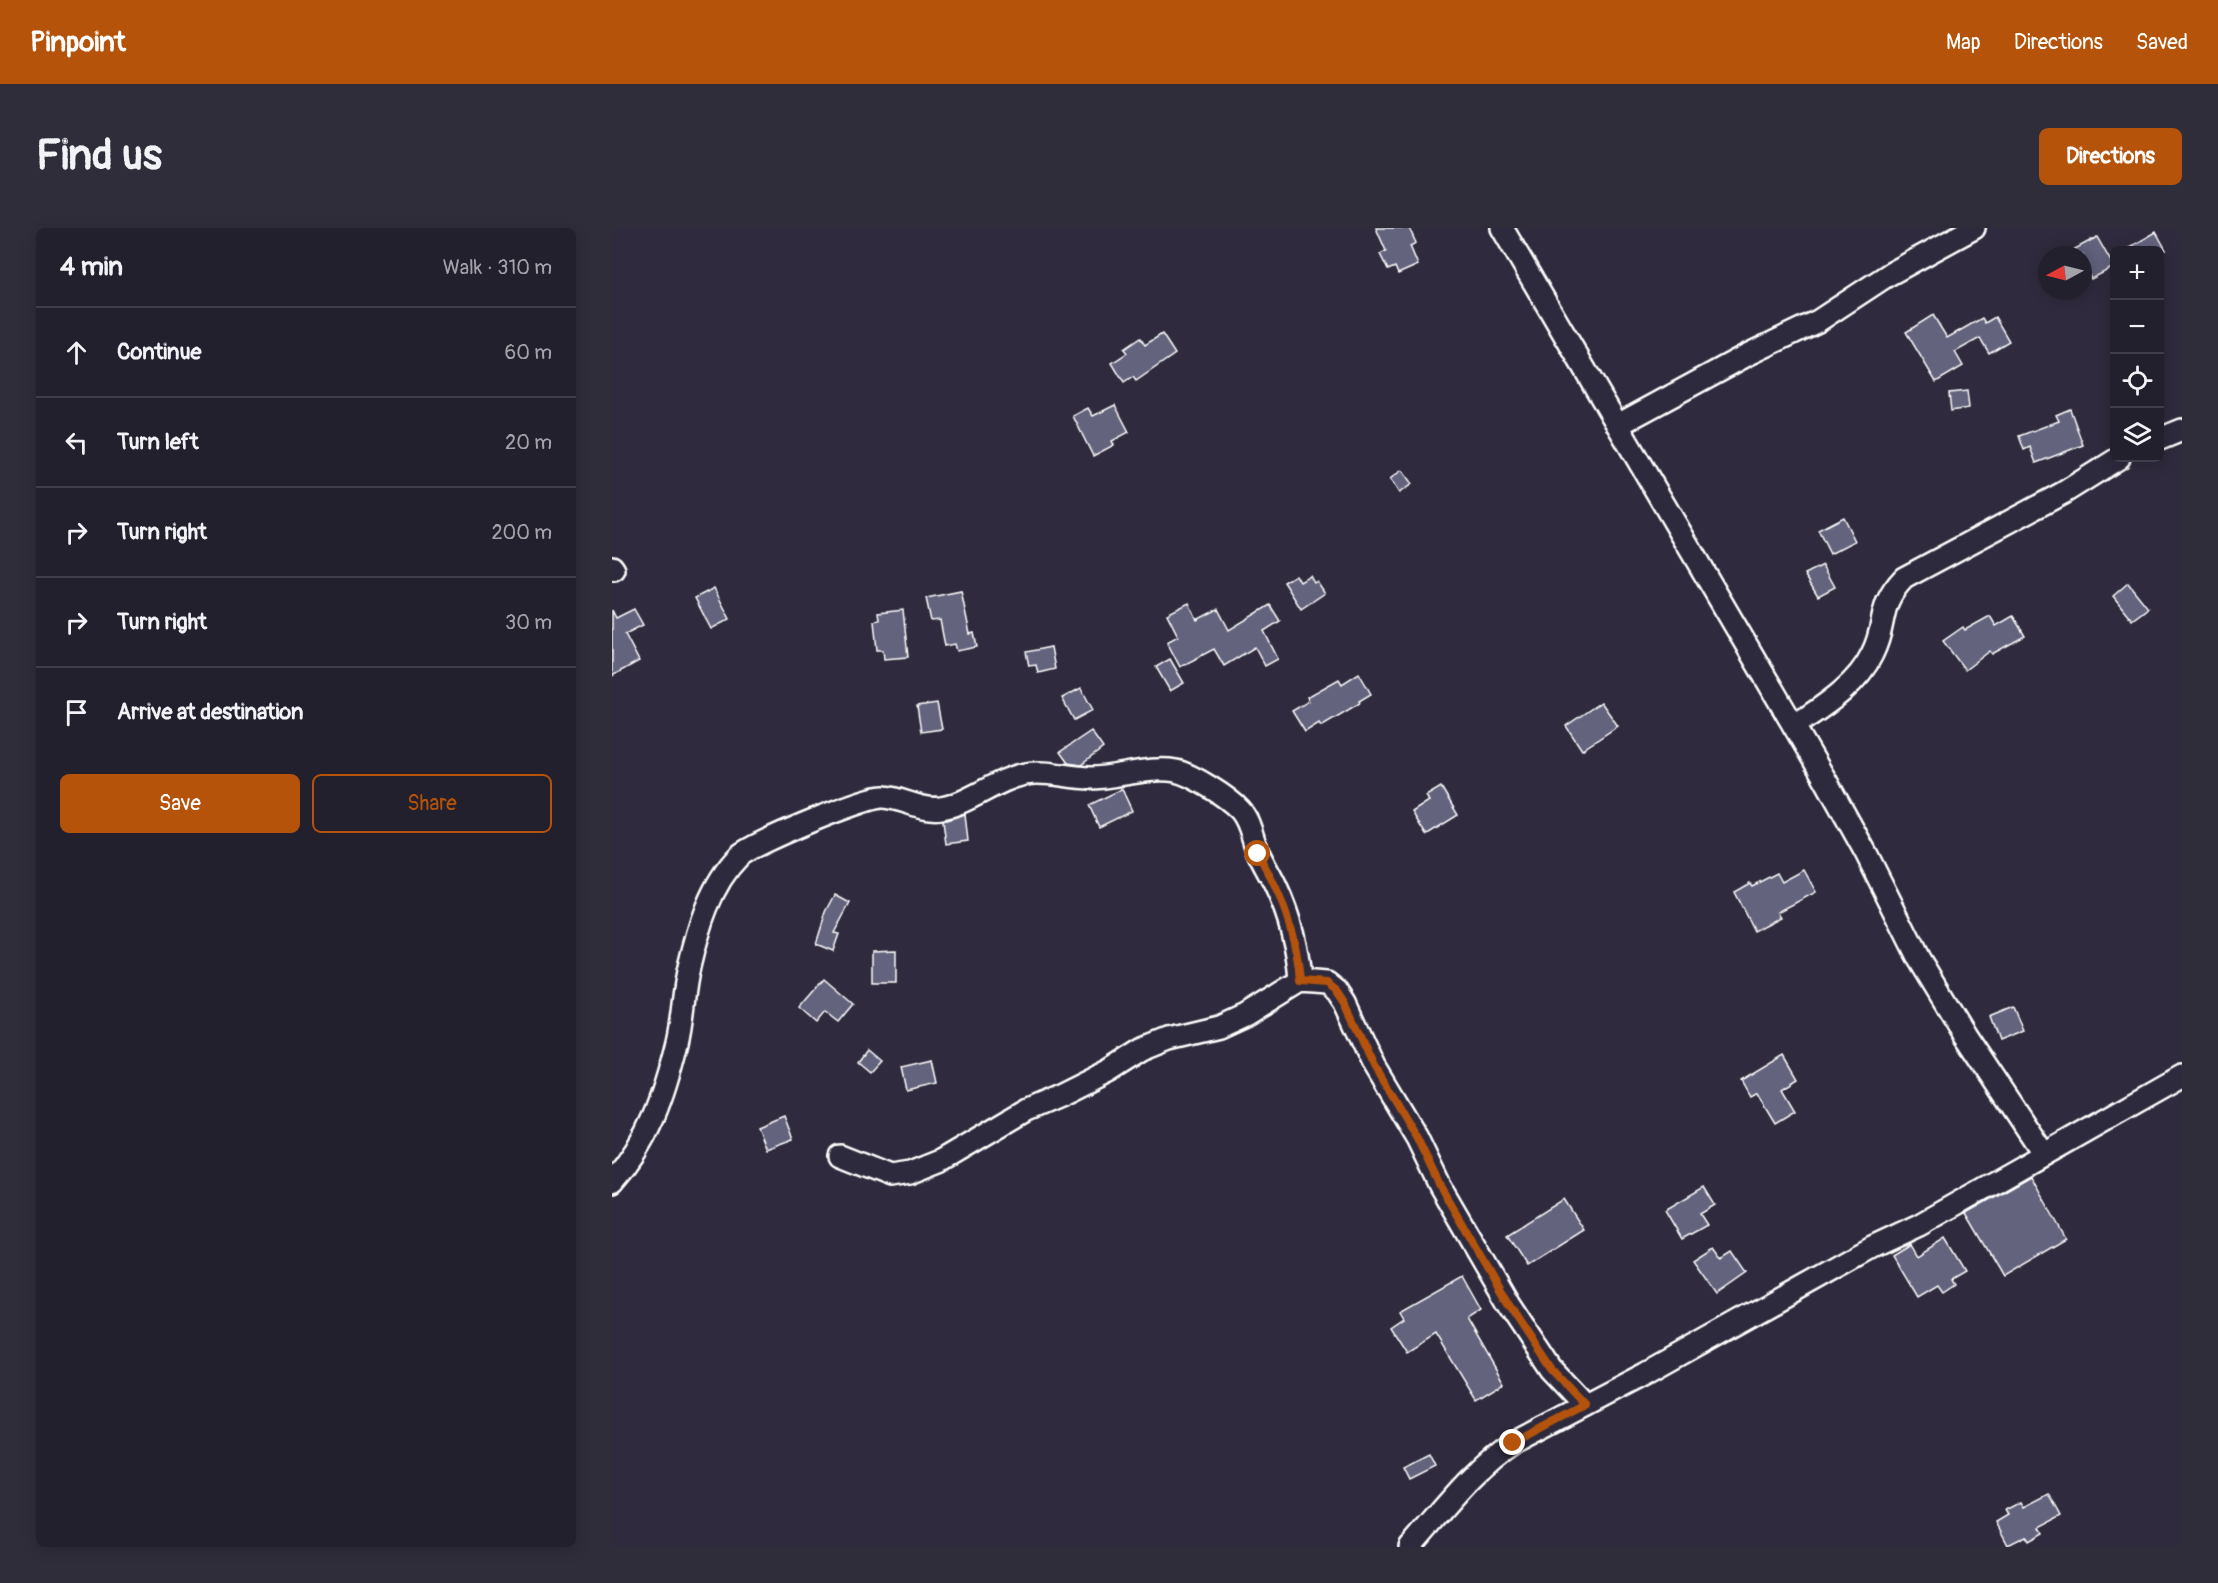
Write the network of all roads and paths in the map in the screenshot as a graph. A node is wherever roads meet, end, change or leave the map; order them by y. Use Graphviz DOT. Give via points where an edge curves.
graph roads {
  1 [pos="1502,228"];
  2 [pos="1974,228"];
  3 [pos="1618,425"];
  4 [pos="2182,430"];
  5 [pos="2164,437"];
  6 [pos="2113,462"];
  7 [pos="1794,726"];
  8 [pos="1300,981"];
  9 [pos="2182,1076"];
  10 [pos="2044,1154"];
  11 [pos="840,1156"];
  12 [pos="612,1182"];
  13 [pos="1585,1405"];
  14 [pos="1410,1547"];
  1 -- 3 [label="street"];
  2 -- 3 [label="street" via="1888,275 1818,321"];
  3 -- 7 [label="street"];
  4 -- 5 [label="street"];
  6 -- 7 [label="street" via="2063,494 1904,578 1886,603 1879,638 1862,670 1830,701"];
  7 -- 10 [label="street" via="1866,853 1919,959"];
  8 -- 11 [label="street" via="1219,1027 1168,1039 1142,1050 1109,1071 1017,1115 940,1161 910,1173 890,1176"];
  8 -- 12 [label="street" via="1289,921 1246,818 1235,804 1179,772 1093,778 1022,774 938,809 874,797 741,853 719,880 689,967 677,1041 653,1122"];
  8 -- 13 [label="street" via="1327,983 1337,991 1374,1066 1509,1305 1552,1370"];
  9 -- 10 [label="street"];
  10 -- 13 [label="street"];
  13 -- 14 [label="street" via="1492,1456"];
}
